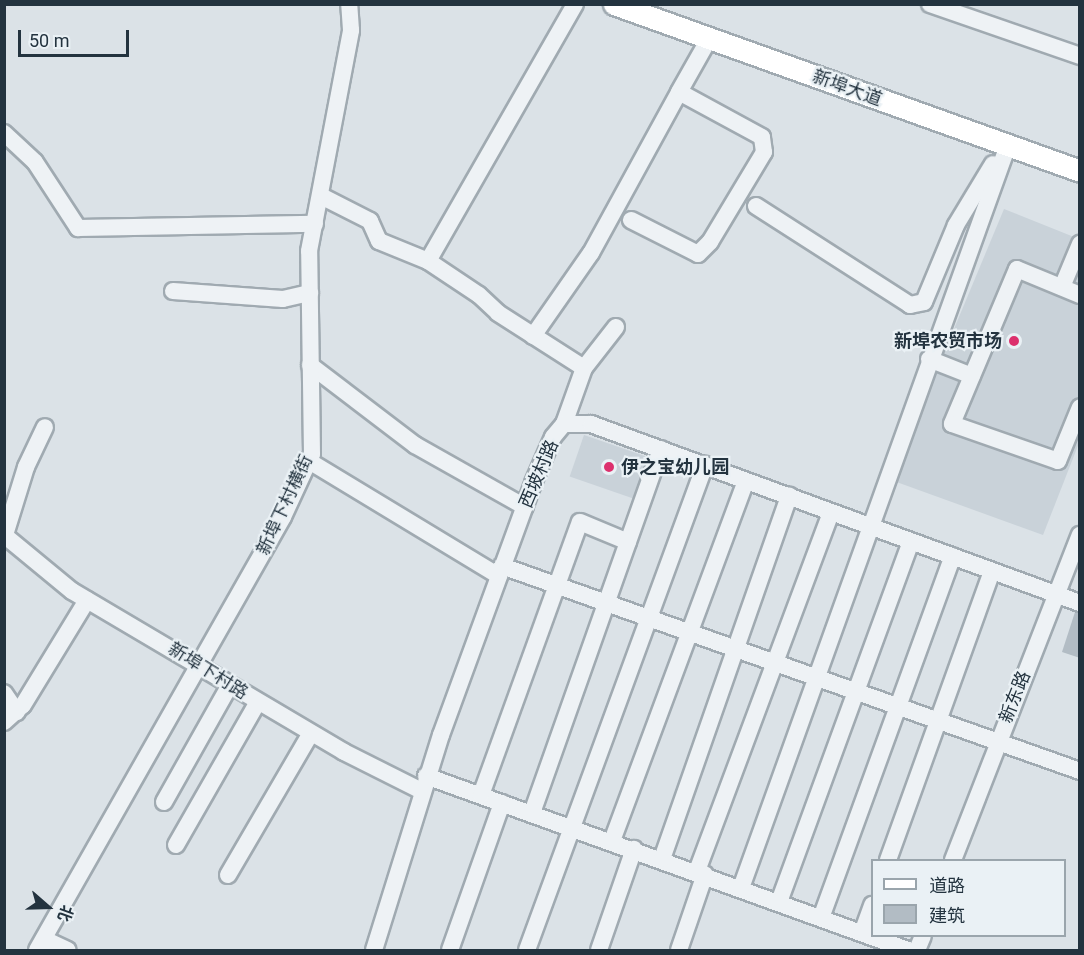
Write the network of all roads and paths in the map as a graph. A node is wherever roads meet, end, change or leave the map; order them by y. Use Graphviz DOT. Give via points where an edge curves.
graph roads {
  1 [pos="349,4"];
  2 [pos="575,4"];
  3 [pos="614,4"];
  4 [pos="930,4"];
  5 [pos="709,39"];
  6 [pos="1080,56"];
  7 [pos="679,93"];
  8 [pos="4,133"];
  9 [pos="1008,145"];
  10 [pos="1080,171"];
  11 [pos="321,196"];
  12 [pos="756,206"];
  13 [pos="631,220"];
  14 [pos="315,224"];
  15 [pos="1080,244"];
  16 [pos="428,261"];
  17 [pos="1062,287"];
  18 [pos="173,291"];
  19 [pos="310,293"];
  20 [pos="1080,295"];
  21 [pos="615,327"];
  22 [pos="533,336"];
  23 [pos="929,358"];
  24 [pos="310,365"];
  25 [pos="584,368"];
  26 [pos="972,376"];
  27 [pos="1080,407"];
  28 [pos="564,424"];
  29 [pos="45,427"];
  30 [pos="661,449"];
  31 [pos="309,460"];
  32 [pos="705,465"];
  33 [pos="746,481"];
  34 [pos="789,496"];
  35 [pos="525,507"];
  36 [pos="831,512"];
  37 [pos="872,527"];
  38 [pos="5,535"];
  39 [pos="1080,535"];
  40 [pos="911,541"];
  41 [pos="628,542"];
  42 [pos="952,556"];
  43 [pos="500,571"];
  44 [pos="992,571"];
  45 [pos="557,586"];
  46 [pos="1054,593"];
  47 [pos="87,600"];
  48 [pos="606,603"];
  49 [pos="1080,603"];
  50 [pos="649,618"];
  51 [pos="689,633"];
  52 [pos="736,649"];
  53 [pos="774,663"];
  54 [pos="200,666"];
  55 [pos="817,678"];
  56 [pos="230,685"];
  57 [pos="856,692"];
  58 [pos="4,693"];
  59 [pos="258,702"];
  60 [pos="898,706"];
  61 [pos="10,717"];
  62 [pos="939,721"];
  63 [pos="311,732"];
  64 [pos="997,742"];
  65 [pos="1080,771"];
  66 [pos="424,783"];
  67 [pos="481,795"];
  68 [pos="164,802"];
  69 [pos="502,803"];
  70 [pos="532,813"];
  71 [pos="571,827"];
  72 [pos="612,841"];
  73 [pos="176,845"];
  74 [pos="634,849"];
  75 [pos="662,859"];
  76 [pos="889,859"];
  77 [pos="954,859"];
  78 [pos="701,873"];
  79 [pos="228,875"];
  80 [pos="741,888"];
  81 [pos="779,902"];
  82 [pos="871,910"];
  83 [pos="821,918"];
  84 [pos="862,933"];
  85 [pos="871,937"];
  86 [pos="872,937"];
  87 [pos="923,937"];
  88 [pos="40,945"];
  89 [pos="68,951"];
  90 [pos="374,951"];
  91 [pos="450,951"];
  92 [pos="527,951"];
  93 [pos="599,951"];
  94 [pos="679,951"];
  95 [pos="908,951"];
  96 [pos="917,951"];
  1 -- 11 [label="street, 新埠下村横街" via="351,30"];
  2 -- 16 [label="street"];
  3 -- 5 [label="main road, 新埠大道"];
  4 -- 6 [label="street"];
  5 -- 7 [label="street"];
  5 -- 9 [label="main road, 新埠大道"];
  7 -- 13 [label="street" via="762,137 764,152 710,242 698,254"];
  7 -- 22 [label="street" via="591,253"];
  8 -- 14 [label="street" via="35,162 78,228"];
  9 -- 10 [label="main road, 新埠大道"];
  9 -- 12 [label="street" via="975,191 924,302 909,305"];
  9 -- 23 [label="street"];
  11 -- 14 [label="street, 新埠下村横街"];
  11 -- 16 [label="street" via="370,221 379,241"];
  14 -- 19 [label="street, 新埠下村横街" via="309,251"];
  15 -- 17 [label="street"];
  16 -- 22 [label="street"];
  17 -- 20 [label="street"];
  17 -- 26 [label="street" via="1017,269"];
  18 -- 19 [label="street" via="283,299"];
  19 -- 24 [label="street, 新埠下村横街"];
  21 -- 25 [label="street"];
  22 -- 25 [label="street"];
  23 -- 26 [label="street"];
  23 -- 37 [label="street"];
  24 -- 31 [label="street, 新埠下村横街"];
  24 -- 35 [label="street" via="415,445"];
  25 -- 28 [label="street"];
  26 -- 27 [label="street" via="952,424 1058,460"];
  28 -- 30 [label="street, 西坡村路" via="591,424"];
  28 -- 35 [label="street, 西坡村路" via="553,437"];
  29 -- 38 [label="street" via="26,467"];
  30 -- 32 [label="street, 西坡村路"];
  30 -- 41 [label="street"];
  31 -- 43 [label="street"];
  31 -- 54 [label="street, 新埠下村横街" via="283,517"];
  32 -- 33 [label="street, 西坡村路"];
  32 -- 50 [label="street"];
  33 -- 34 [label="street, 西坡村路"];
  33 -- 51 [label="street"];
  34 -- 36 [label="street, 西坡村路"];
  34 -- 52 [label="street"];
  35 -- 43 [label="street, 西坡村路"];
  36 -- 37 [label="street, 西坡村路"];
  36 -- 53 [label="street"];
  37 -- 40 [label="street, 西坡村路"];
  37 -- 55 [label="street"];
  38 -- 47 [label="street, 新埠下村路"];
  39 -- 46 [label="street, 新东路"];
  40 -- 42 [label="street, 西坡村路"];
  40 -- 57 [label="street"];
  41 -- 45 [label="street" via="580,522"];
  41 -- 48 [label="street"];
  42 -- 44 [label="street, 西坡村路"];
  42 -- 60 [label="street"];
  43 -- 45 [label="street"];
  43 -- 66 [label="street, 西坡村路"];
  44 -- 46 [label="street, 西坡村路"];
  44 -- 62 [label="street"];
  45 -- 48 [label="street"];
  45 -- 67 [label="street"];
  46 -- 49 [label="street, 西坡村路"];
  46 -- 64 [label="street, 新东路"];
  47 -- 54 [label="street, 新埠下村路"];
  47 -- 61 [label="street"];
  48 -- 50 [label="street"];
  48 -- 70 [label="street"];
  50 -- 51 [label="street"];
  50 -- 71 [label="street"];
  51 -- 52 [label="street"];
  51 -- 72 [label="street"];
  52 -- 53 [label="street"];
  52 -- 75 [label="street"];
  53 -- 55 [label="street"];
  53 -- 78 [label="street"];
  54 -- 56 [label="street, 新埠下村路"];
  54 -- 88 [label="street, 新埠下村横街"];
  55 -- 57 [label="street"];
  55 -- 80 [label="street"];
  56 -- 59 [label="street, 新埠下村路"];
  56 -- 68 [label="street"];
  57 -- 60 [label="street"];
  57 -- 81 [label="street"];
  58 -- 61 [label="street"];
  59 -- 63 [label="street, 新埠下村路"];
  59 -- 73 [label="street"];
  60 -- 62 [label="street"];
  60 -- 83 [label="street"];
  62 -- 64 [label="street"];
  62 -- 76 [label="street"];
  63 -- 66 [label="street, 新埠下村路" via="385,775"];
  63 -- 79 [label="street"];
  64 -- 65 [label="street"];
  64 -- 77 [label="street, 新东路"];
  66 -- 67 [label="street, 新埠下村路"];
  66 -- 90 [label="street, 西坡村路"];
  67 -- 69 [label="street, 新埠下村路"];
  69 -- 70 [label="street, 新埠下村路"];
  69 -- 91 [label="street"];
  70 -- 71 [label="street, 新埠下村路"];
  71 -- 72 [label="street, 新埠下村路"];
  71 -- 92 [label="street"];
  72 -- 74 [label="street, 新埠下村路"];
  74 -- 75 [label="street, 新埠下村路"];
  74 -- 93 [label="street"];
  75 -- 78 [label="street, 新埠下村路"];
  78 -- 80 [label="street, 新埠下村路"];
  78 -- 94 [label="street"];
  80 -- 81 [label="street, 新埠下村路"];
  81 -- 83 [label="street, 新埠下村路"];
  82 -- 84 [label="street"];
  83 -- 84 [label="street, 新埠下村路"];
  84 -- 85 [label="street, 新埠下村路"];
  86 -- 95 [label="street, 新埠下村路"];
  87 -- 96 [label="street"];
  88 -- 89 [label="street"];
}
